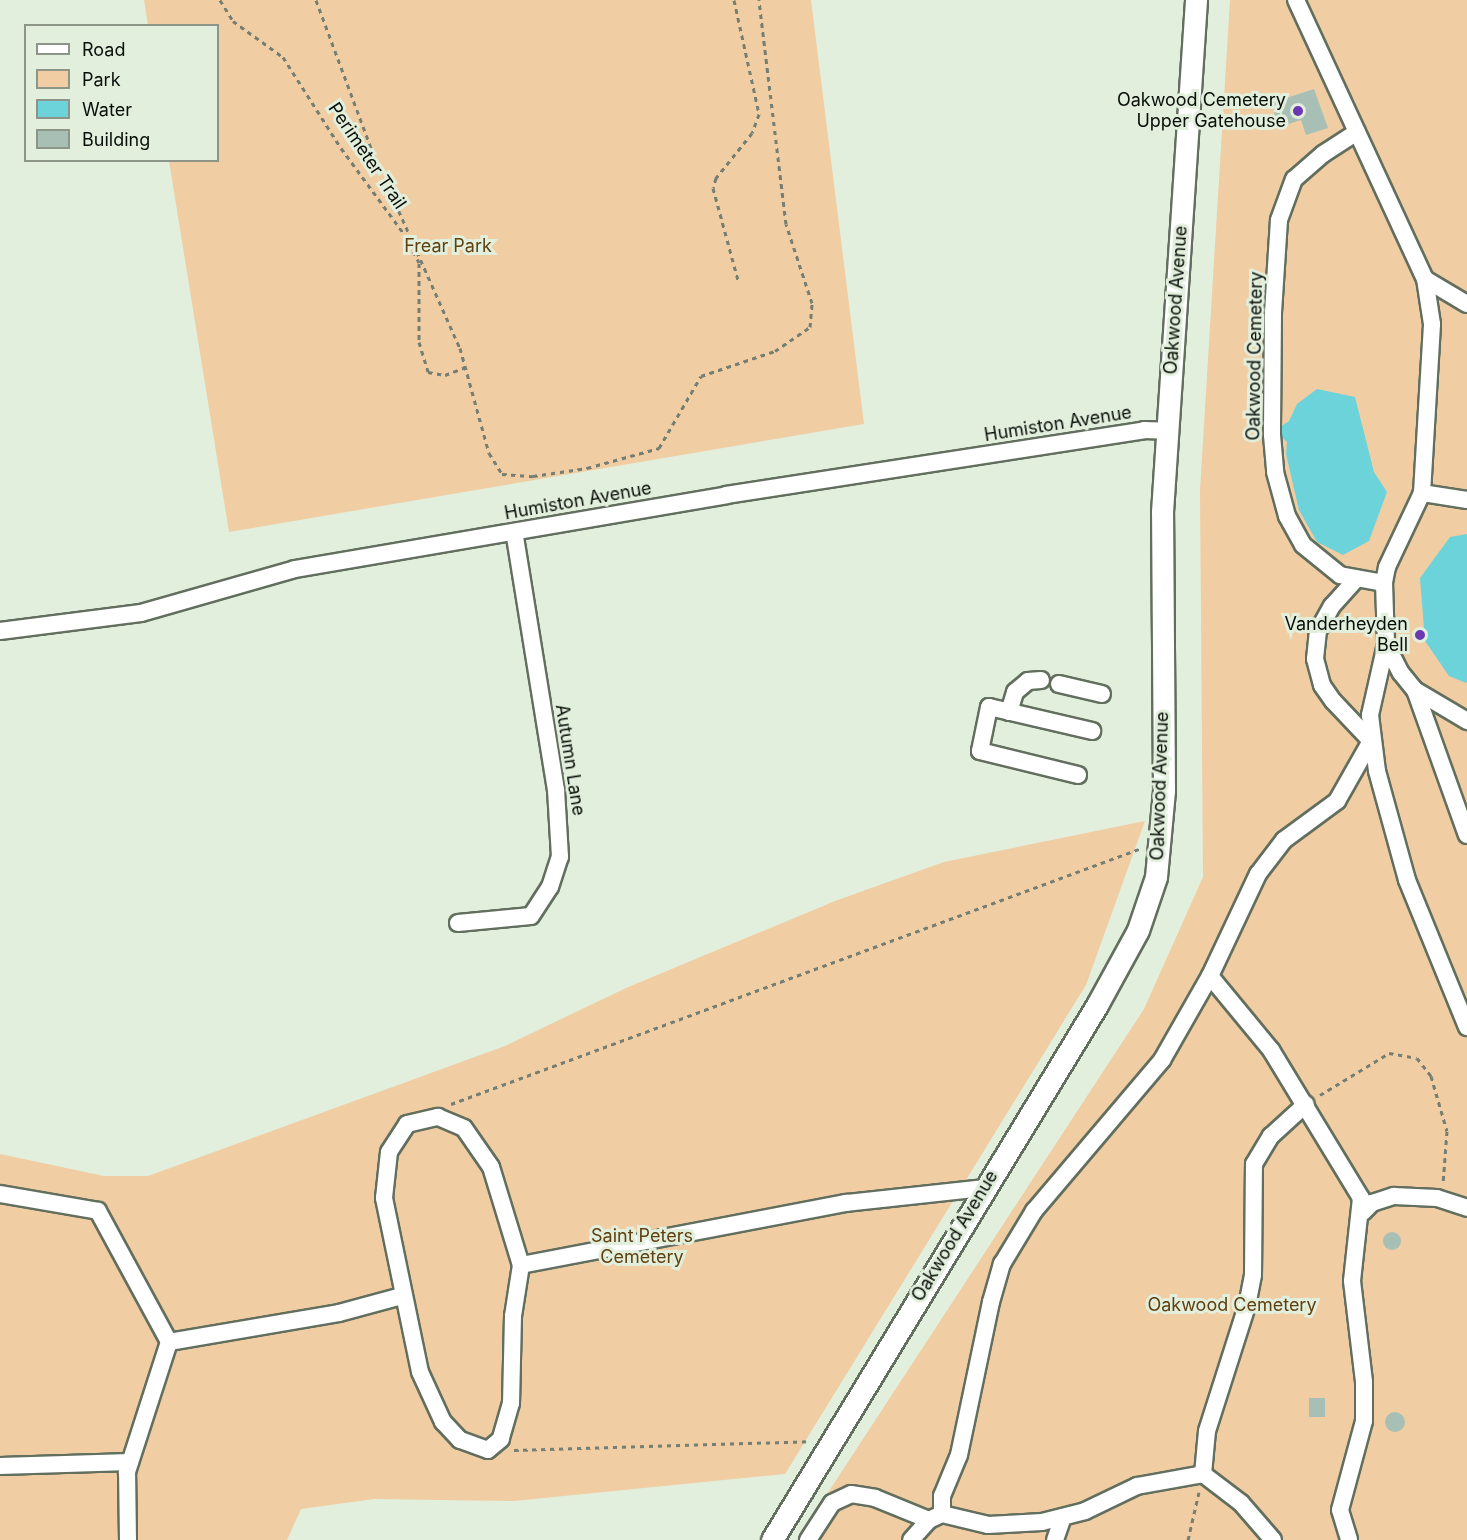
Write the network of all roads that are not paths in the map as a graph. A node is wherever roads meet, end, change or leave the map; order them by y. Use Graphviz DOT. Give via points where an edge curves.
graph roads {
  1 [pos="1196,0"];
  2 [pos="1296,0"];
  3 [pos="1357,132"];
  4 [pos="1425,279"];
  5 [pos="1467,304"];
  6 [pos="1167,431"];
  7 [pos="1422,494"];
  8 [pos="1467,500"];
  9 [pos="514,532"];
  10 [pos="1356,579"];
  11 [pos="1384,584"];
  12 [pos="0,631"];
  13 [pos="1386,645"];
  14 [pos="1041,680"];
  15 [pos="1059,684"];
  16 [pos="1414,690"];
  17 [pos="1102,694"];
  18 [pos="1009,712"];
  19 [pos="1467,721"];
  20 [pos="1092,731"];
  21 [pos="1371,741"];
  22 [pos="1078,775"];
  23 [pos="1467,835"];
  24 [pos="458,923"];
  25 [pos="1210,976"];
  26 [pos="1467,1027"];
  27 [pos="1306,1104"];
  28 [pos="984,1188"];
  29 [pos="0,1194"];
  30 [pos="1467,1208"];
  31 [pos="1363,1212"];
  32 [pos="521,1264"];
  33 [pos="402,1296"];
  34 [pos="169,1342"];
  35 [pos="130,1462"];
  36 [pos="0,1466"];
  37 [pos="1203,1474"];
  38 [pos="935,1517"];
  39 [pos="1063,1517"];
  40 [pos="128,1540"];
  41 [pos="772,1540"];
  42 [pos="808,1540"];
  43 [pos="911,1540"];
  44 [pos="1055,1540"];
  45 [pos="1273,1540"];
  46 [pos="1349,1540"];
  1 -- 6 [label="main road, Oakwood Avenue"];
  2 -- 3 [label="street"];
  3 -- 4 [label="street"];
  3 -- 10 [label="street, Oakwood Cemetery" via="1294,179 1279,220 1272,435 1281,494 1303,545 1340,575"];
  4 -- 5 [label="street"];
  4 -- 7 [label="street" via="1432,324"];
  6 -- 9 [label="street, Humiston Avenue" via="1144,430"];
  6 -- 28 [label="main road, Oakwood Avenue" via="1161,841 1156,877 1138,930 1097,1005"];
  7 -- 8 [label="street"];
  7 -- 11 [label="street" via="1387,567"];
  9 -- 12 [label="street, Humiston Avenue" via="294,569 141,613"];
  9 -- 24 [label="street, Autumn Lane" via="556,790 560,857 550,887 531,916"];
  10 -- 11 [label="street, Oakwood Cemetery"];
  10 -- 21 [label="street" via="1332,606 1318,631 1315,659 1322,685"];
  11 -- 13 [label="street"];
  13 -- 16 [label="street"];
  13 -- 21 [label="street" via="1370,715"];
  14 -- 18 [label="street" via="1028,681 1015,692"];
  15 -- 17 [label="street"];
  16 -- 19 [label="street"];
  16 -- 23 [label="street"];
  18 -- 20 [label="street"];
  18 -- 22 [label="street" via="988,707 980,751"];
  21 -- 25 [label="street" via="1337,801 1284,840 1258,874"];
  21 -- 26 [label="street" via="1407,880"];
  25 -- 27 [label="street" via="1271,1050"];
  25 -- 38 [label="street" via="1162,1060 1034,1211 1002,1264 990,1302 959,1455"];
  27 -- 31 [label="street" via="1361,1198"];
  27 -- 37 [label="street" via="1271,1136 1254,1164 1253,1275 1247,1306 1207,1431"];
  28 -- 32 [label="street" via="846,1203"];
  28 -- 41 [label="main road, Oakwood Avenue"];
  29 -- 34 [label="street" via="98,1211"];
  30 -- 31 [label="street" via="1437,1198 1394,1196 1372,1203"];
  31 -- 46 [label="street" via="1352,1281 1364,1382 1364,1421 1340,1510"];
  32 -- 33 [label="street" via="513,1316 511,1403 501,1438 488,1450 460,1440 443,1422 420,1372"];
  32 -- 33 [label="street" via="491,1167 464,1128 438,1117 407,1124 389,1152 384,1197"];
  33 -- 34 [label="street" via="339,1313"];
  34 -- 35 [label="street"];
  35 -- 36 [label="street"];
  35 -- 40 [label="street"];
  37 -- 39 [label="street" via="1137,1486"];
  37 -- 45 [label="street" via="1241,1503"];
  38 -- 39 [label="street" via="988,1525"];
  38 -- 42 [label="street" via="851,1494 832,1503"];
  38 -- 43 [label="street"];
  39 -- 44 [label="street"];
}
